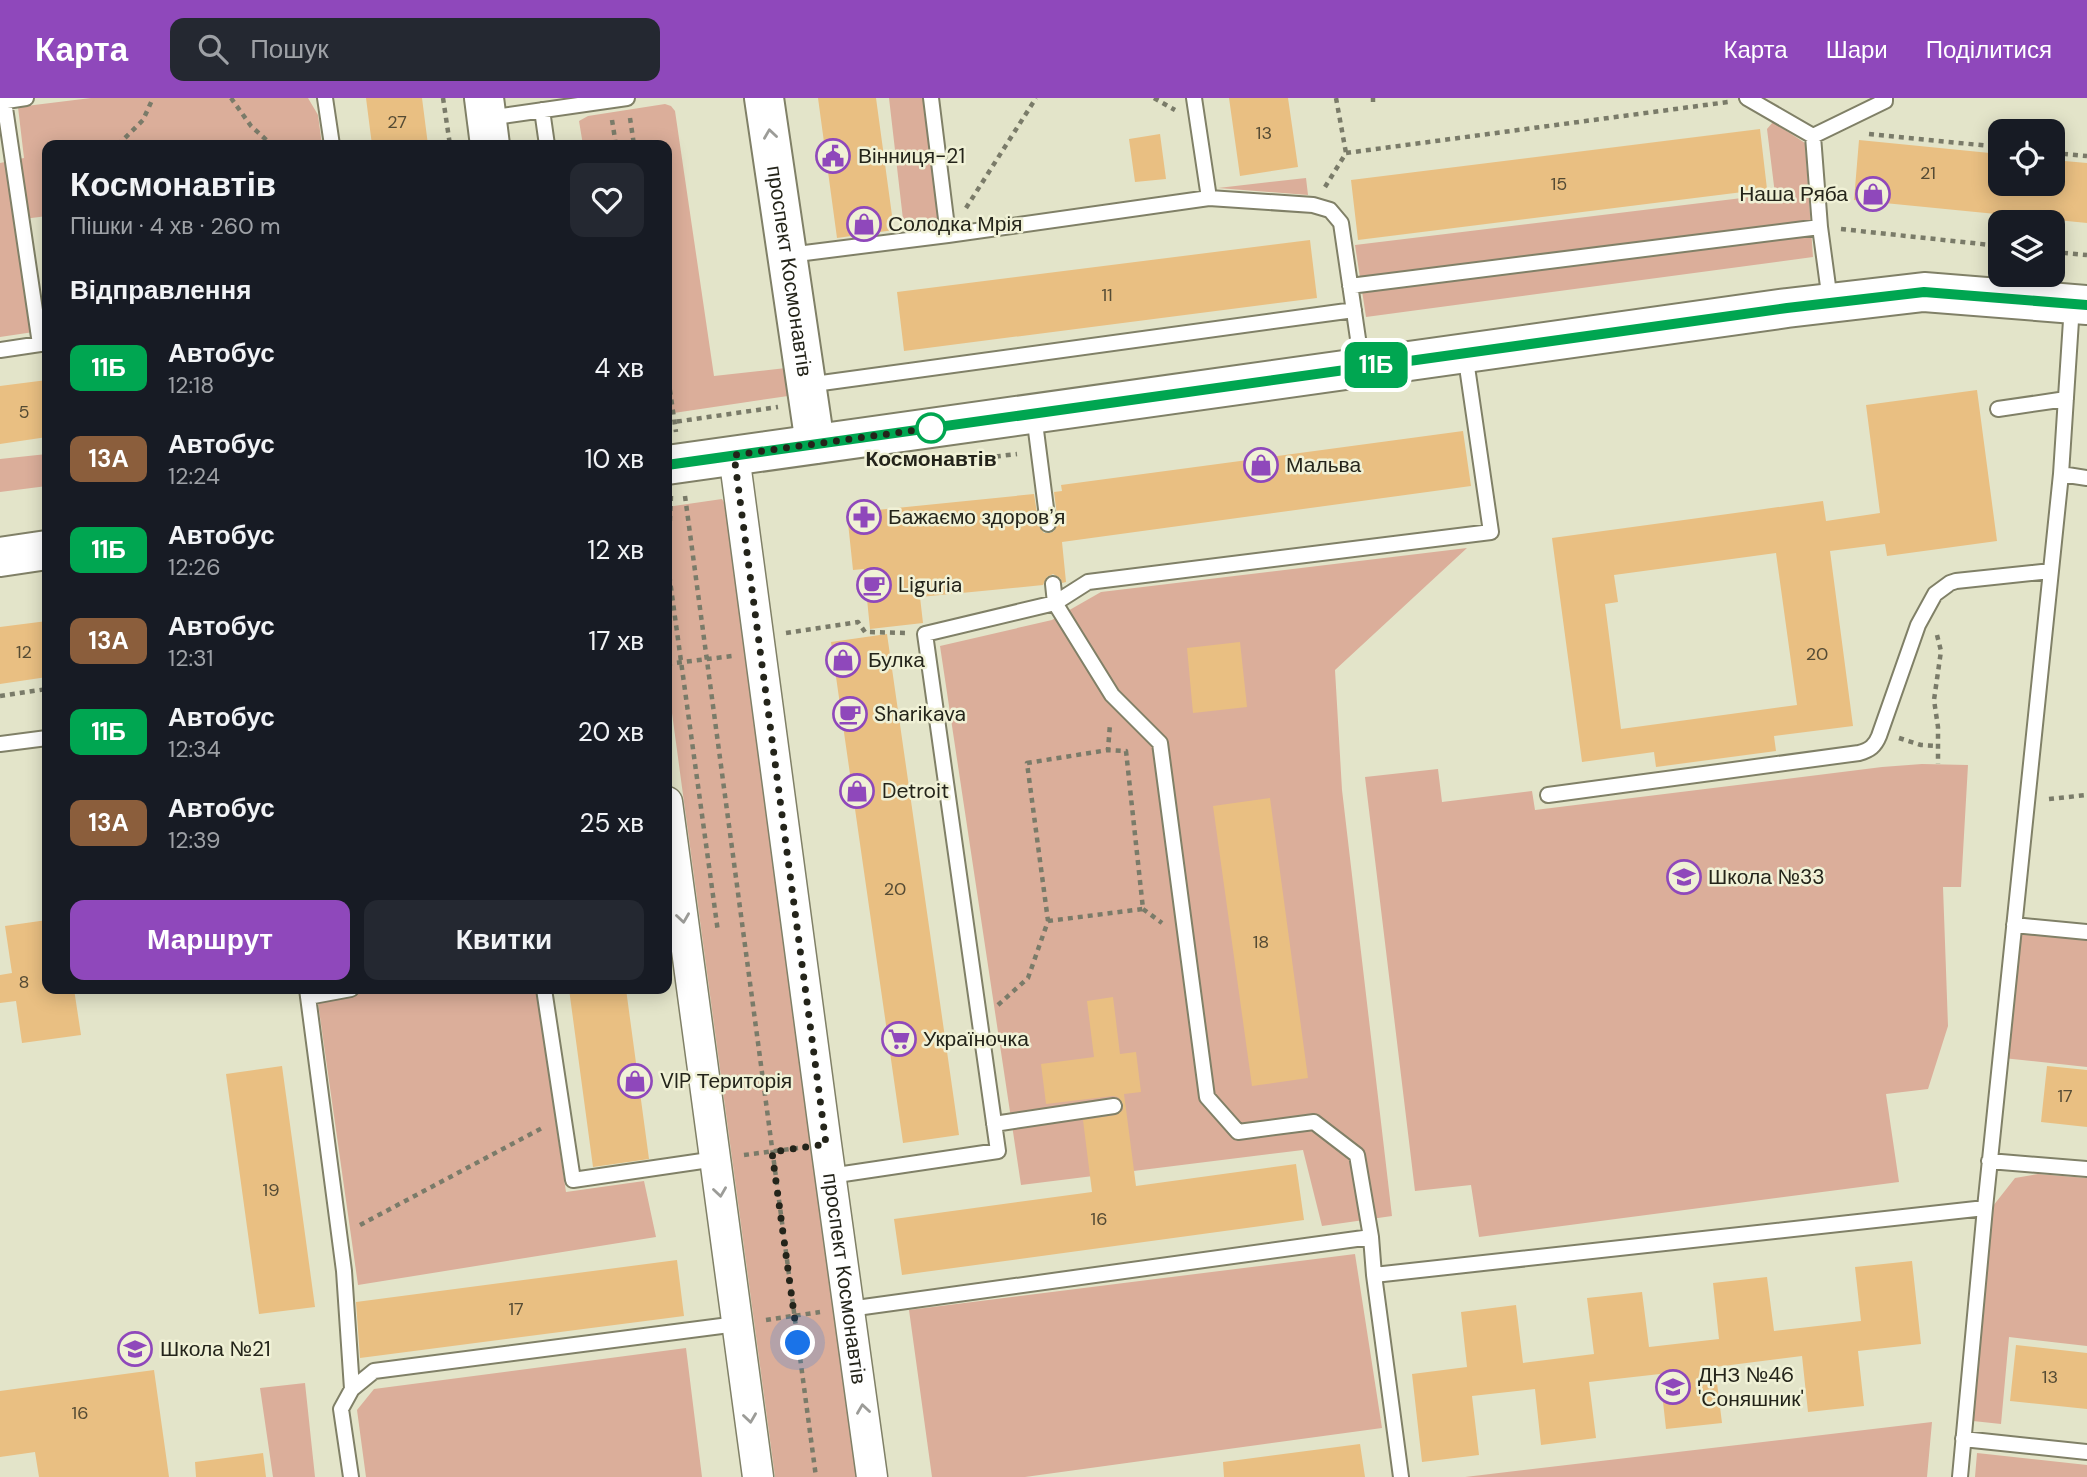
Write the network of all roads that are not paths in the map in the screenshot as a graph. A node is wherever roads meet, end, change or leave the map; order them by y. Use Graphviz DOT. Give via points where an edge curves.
graph roads {
  1 [pos="26,98"];
  2 [pos="325,98"];
  3 [pos="627,98"];
  4 [pos="764,98"];
  5 [pos="931,98"];
  6 [pos="1194,98"];
  7 [pos="1747,98"];
  8 [pos="1885,98"];
  9 [pos="2,101"];
  10 [pos="541,110"];
  11 [pos="487,120"];
  12 [pos="1819,133"];
  13 [pos="331,140"];
  14 [pos="546,140"];
  15 [pos="1209,198"];
  16 [pos="1821,227"];
  17 [pos="948,235"];
  18 [pos="788,255"];
  19 [pos="1350,286"];
  20 [pos="1830,303"];
  21 [pos="2080,304"];
  22 [pos="1354,310"];
  23 [pos="42,332"];
  24 [pos="42,344"];
  25 [pos="0,350"];
  26 [pos="1465,353"];
  27 [pos="1362,367"];
  28 [pos="807,385"];
  29 [pos="2066,399"];
  30 [pos="1998,409"];
  31 [pos="1034,413"];
  32 [pos="815,444"];
  33 [pos="734,455"];
  34 [pos="672,464"];
  35 [pos="2061,474"];
  36 [pos="2087,478"];
  37 [pos="1048,524"];
  38 [pos="42,551"];
  39 [pos="0,557"];
  40 [pos="2051,570"];
  41 [pos="1053,584"];
  42 [pos="1055,603"];
  43 [pos="42,739"];
  44 [pos="0,744"];
  45 [pos="1548,795"];
  46 [pos="672,838"];
  47 [pos="2014,925"];
  48 [pos="2087,932"];
  49 [pos="307,994"];
  50 [pos="545,994"];
  51 [pos="1114,1106"];
  52 [pos="994,1124"];
  53 [pos="716,1159"];
  54 [pos="1989,1161"];
  55 [pos="2087,1169"];
  56 [pos="830,1176"];
  57 [pos="1985,1208"];
  58 [pos="1371,1237"];
  59 [pos="1374,1275"];
  60 [pos="849,1308"];
  61 [pos="737,1324"];
  62 [pos="352,1390"];
  63 [pos="1963,1439"];
  64 [pos="2087,1452"];
  65 [pos="351,1477"];
  66 [pos="758,1477"];
  67 [pos="872,1477"];
  68 [pos="1401,1477"];
  69 [pos="1960,1477"];
  1 -- 9 [label="lane"];
  2 -- 13 [label="lane"];
  3 -- 10 [label="lane"];
  18 -- 4 [label="street, проспект Космонавтів, one-way"];
  5 -- 17 [label="lane"];
  6 -- 15 [label="lane"];
  7 -- 12 [label="lane"];
  8 -- 12 [label="lane"];
  9 -- 23 [label="lane"];
  10 -- 11 [label="lane"];
  10 -- 14 [label="lane"];
  12 -- 16 [label="lane"];
  15 -- 17 [label="lane"];
  15 -- 19 [label="lane" via="1330,209 1341,223"];
  16 -- 19 [label="lane"];
  16 -- 20 [label="lane"];
  17 -- 18 [label="lane"];
  18 -- 28 [label="street, проспект Космонавтів"];
  19 -- 22 [label="lane"];
  20 -- 21 [label="street" via="1924,292"];
  20 -- 26 [label="street"];
  21 -- 29 [label="lane"];
  22 -- 27 [label="lane"];
  22 -- 28 [label="lane"];
  24 -- 25 [label="lane"];
  26 -- 27 [label="street"];
  26 -- 42 [label="lane" via="1491,532 1088,582"];
  27 -- 31 [label="street"];
  28 -- 32 [label="street, проспект Космонавтів"];
  29 -- 30 [label="lane"];
  29 -- 35 [label="lane"];
  31 -- 32 [label="street"];
  31 -- 37 [label="lane"];
  32 -- 33 [label="street"];
  33 -- 34 [label="street"];
  33 -- 56 [label="street, проспект Космонавтів" via="771,643"];
  35 -- 36 [label="lane"];
  35 -- 40 [label="lane"];
  38 -- 39 [label="street"];
  40 -- 45 [label="lane" via="1950,583 1935,594 1918,625 1879,736 1874,746 1859,753"];
  40 -- 47 [label="lane"];
  41 -- 42 [label="lane"];
  42 -- 52 [label="lane" via="925,634"];
  42 -- 58 [label="lane" via="1112,695 1160,743 1207,1097 1238,1132 1314,1122 1357,1156"];
  43 -- 44 [label="lane"];
  46 -- 53 [label="street, one-way"];
  47 -- 48 [label="lane"];
  47 -- 54 [label="lane"];
  49 -- 62 [label="lane" via="344,1271"];
  50 -- 53 [label="lane" via="573,1180"];
  51 -- 52 [label="lane"];
  52 -- 56 [label="lane" via="998,1151"];
  53 -- 61 [label="street, one-way"];
  54 -- 55 [label="lane"];
  54 -- 57 [label="lane"];
  56 -- 60 [label="street, проспект Космонавтів"];
  57 -- 59 [label="lane"];
  57 -- 63 [label="lane"];
  58 -- 59 [label="lane"];
  58 -- 60 [label="lane"];
  59 -- 68 [label="lane"];
  67 -- 60 [label="street, проспект Космонавтів, one-way"];
  61 -- 62 [label="lane" via="374,1371"];
  61 -- 66 [label="street, one-way"];
  62 -- 65 [label="lane" via="341,1409"];
  63 -- 64 [label="lane"];
  63 -- 69 [label="lane"];
}
